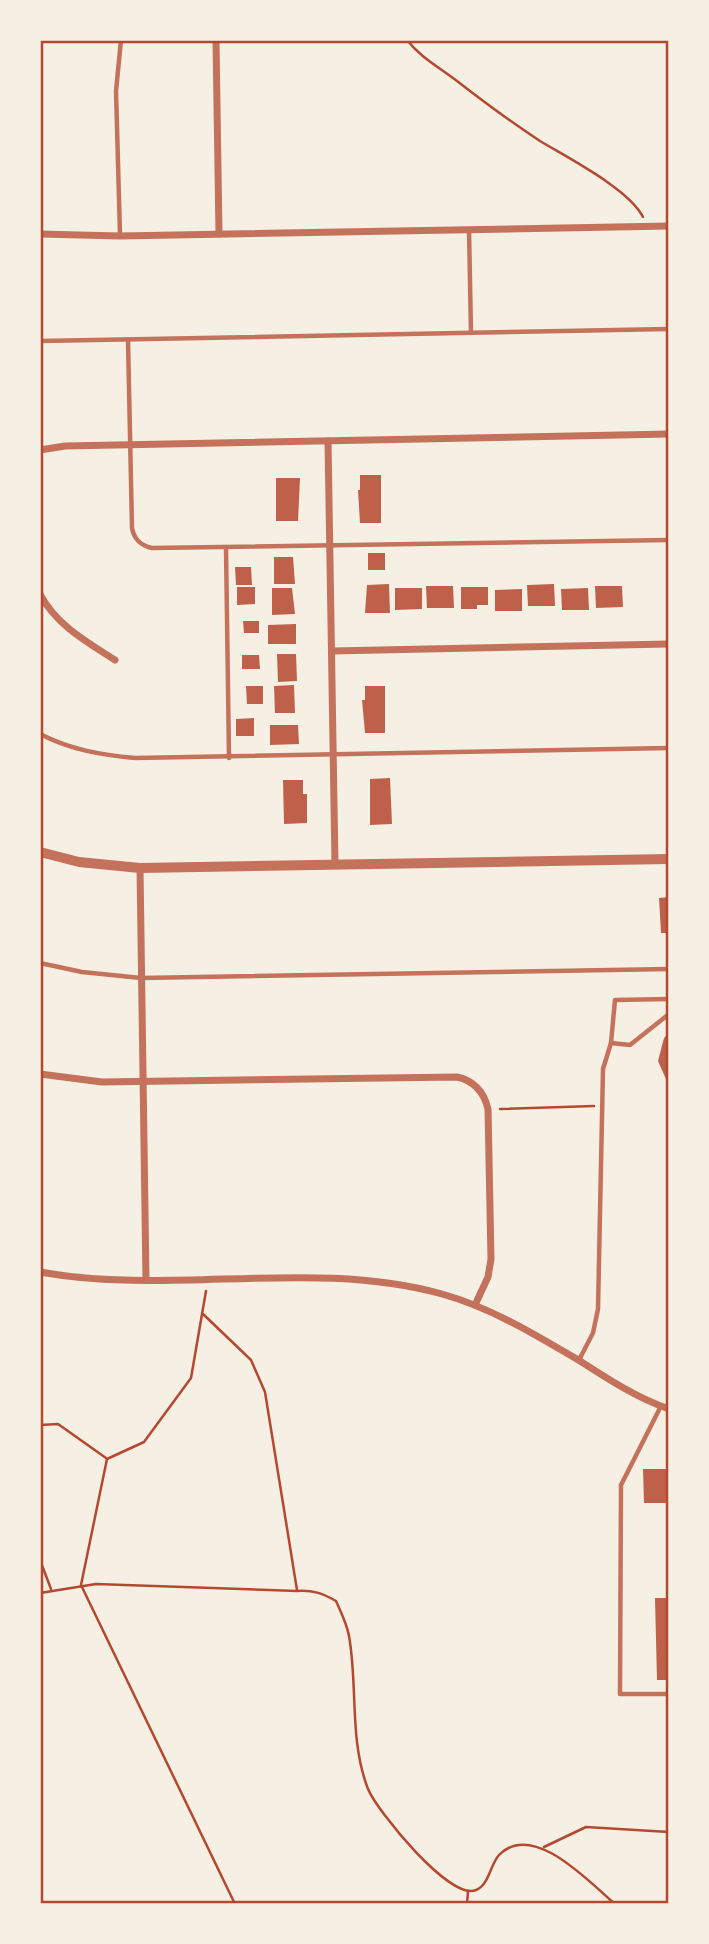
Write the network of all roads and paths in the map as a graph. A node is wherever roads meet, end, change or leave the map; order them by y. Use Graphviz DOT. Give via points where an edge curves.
graph roads {
  1 [pos="121,40"];
  2 [pos="216,40"];
  3 [pos="407,40"];
  4 [pos="646,226"];
  5 [pos="669,226"];
  6 [pos="469,229"];
  7 [pos="40,234"];
  8 [pos="219,234"];
  9 [pos="120,236"];
  10 [pos="669,329"];
  11 [pos="471,333"];
  12 [pos="128,340"];
  13 [pos="40,341"];
  14 [pos="669,434"];
  15 [pos="328,441"];
  16 [pos="129,446"];
  17 [pos="40,450"];
  18 [pos="669,540"];
  19 [pos="330,545"];
  20 [pos="226,548"];
  21 [pos="40,594"];
  22 [pos="669,644"];
  23 [pos="332,650"];
  24 [pos="115,660"];
  25 [pos="40,734"];
  26 [pos="669,748"];
  27 [pos="334,755"];
  28 [pos="229,758"];
  29 [pos="40,852"];
  30 [pos="669,859"];
  31 [pos="335,864"];
  32 [pos="140,869"];
  33 [pos="40,963"];
  34 [pos="669,968"];
  35 [pos="141,978"];
  36 [pos="669,999"];
  37 [pos="669,1014"];
  38 [pos="611,1043"];
  39 [pos="40,1074"];
  40 [pos="143,1082"];
  41 [pos="601,1104"];
  42 [pos="500,1109"];
  43 [pos="40,1272"];
  44 [pos="146,1280"];
  45 [pos="206,1291"];
  46 [pos="475,1305"];
  47 [pos="203,1314"];
  48 [pos="579,1361"];
  49 [pos="665,1408"];
  50 [pos="40,1425"];
  51 [pos="107,1459"];
  52 [pos="40,1560"];
  53 [pos="81,1585"];
  54 [pos="51,1590"];
  55 [pos="297,1591"];
  56 [pos="40,1592"];
  57 [pos="669,1694"];
  58 [pos="669,1832"];
  59 [pos="543,1847"];
  60 [pos="468,1891"];
  61 [pos="235,1904"];
  62 [pos="467,1904"];
  63 [pos="615,1904"];
  1 -- 9 [label="lane" via="117,91"];
  2 -- 8 [label="street"];
  3 -- 4 [label="path" via="418,55 490,108 575,160 636,205"];
  4 -- 5 [label="street"];
  4 -- 6 [label="street"];
  6 -- 8 [label="street"];
  6 -- 11 [label="lane"];
  7 -- 9 [label="street"];
  8 -- 9 [label="street"];
  10 -- 11 [label="lane"];
  11 -- 12 [label="lane"];
  12 -- 13 [label="lane"];
  12 -- 16 [label="lane"];
  14 -- 15 [label="street"];
  15 -- 16 [label="street"];
  15 -- 19 [label="street"];
  16 -- 17 [label="street"];
  16 -- 20 [label="lane" via="132,528 138,541 152,548"];
  18 -- 19 [label="lane"];
  19 -- 20 [label="lane"];
  19 -- 23 [label="street"];
  20 -- 28 [label="lane"];
  21 -- 24 [label="street" via="72,632"];
  22 -- 23 [label="street"];
  23 -- 27 [label="street"];
  25 -- 28 [label="lane" via="92,754"];
  26 -- 27 [label="lane"];
  27 -- 28 [label="lane"];
  27 -- 31 [label="street"];
  29 -- 32 [label="street"];
  30 -- 31 [label="street"];
  31 -- 32 [label="street"];
  32 -- 35 [label="street"];
  33 -- 35 [label="lane"];
  34 -- 35 [label="lane"];
  35 -- 40 [label="street"];
  36 -- 38 [label="lane" via="615,1000"];
  37 -- 38 [label="lane" via="630,1045"];
  38 -- 41 [label="lane" via="603,1069"];
  39 -- 40 [label="street"];
  40 -- 44 [label="street"];
  40 -- 46 [label="street" via="468,1079 485,1097 488,1110 491,1259"];
  41 -- 42 [label="path"];
  41 -- 48 [label="lane" via="598,1309 593,1333"];
  43 -- 44 [label="street"];
  44 -- 46 [label="street" via="371,1280"];
  45 -- 47 [label="path"];
  46 -- 48 [label="street"];
  47 -- 51 [label="path" via="191,1378 144,1442"];
  47 -- 55 [label="path" via="251,1360 265,1392"];
  48 -- 49 [label="street"];
  49 -- 57 [label="lane" via="621,1485 621,1694"];
  50 -- 51 [label="path" via="58,1424"];
  51 -- 53 [label="path"];
  52 -- 54 [label="path"];
  53 -- 54 [label="path"];
  53 -- 55 [label="path"];
  53 -- 61 [label="path"];
  54 -- 56 [label="path"];
  55 -- 60 [label="path" via="322,1593 336,1601 342,1616 349,1636 359,1754 374,1801 440,1876"];
  58 -- 59 [label="path" via="586,1827"];
  59 -- 60 [label="path" via="523,1845 503,1851 479,1889"];
  59 -- 63 [label="path"];
  60 -- 62 [label="path"];
}
